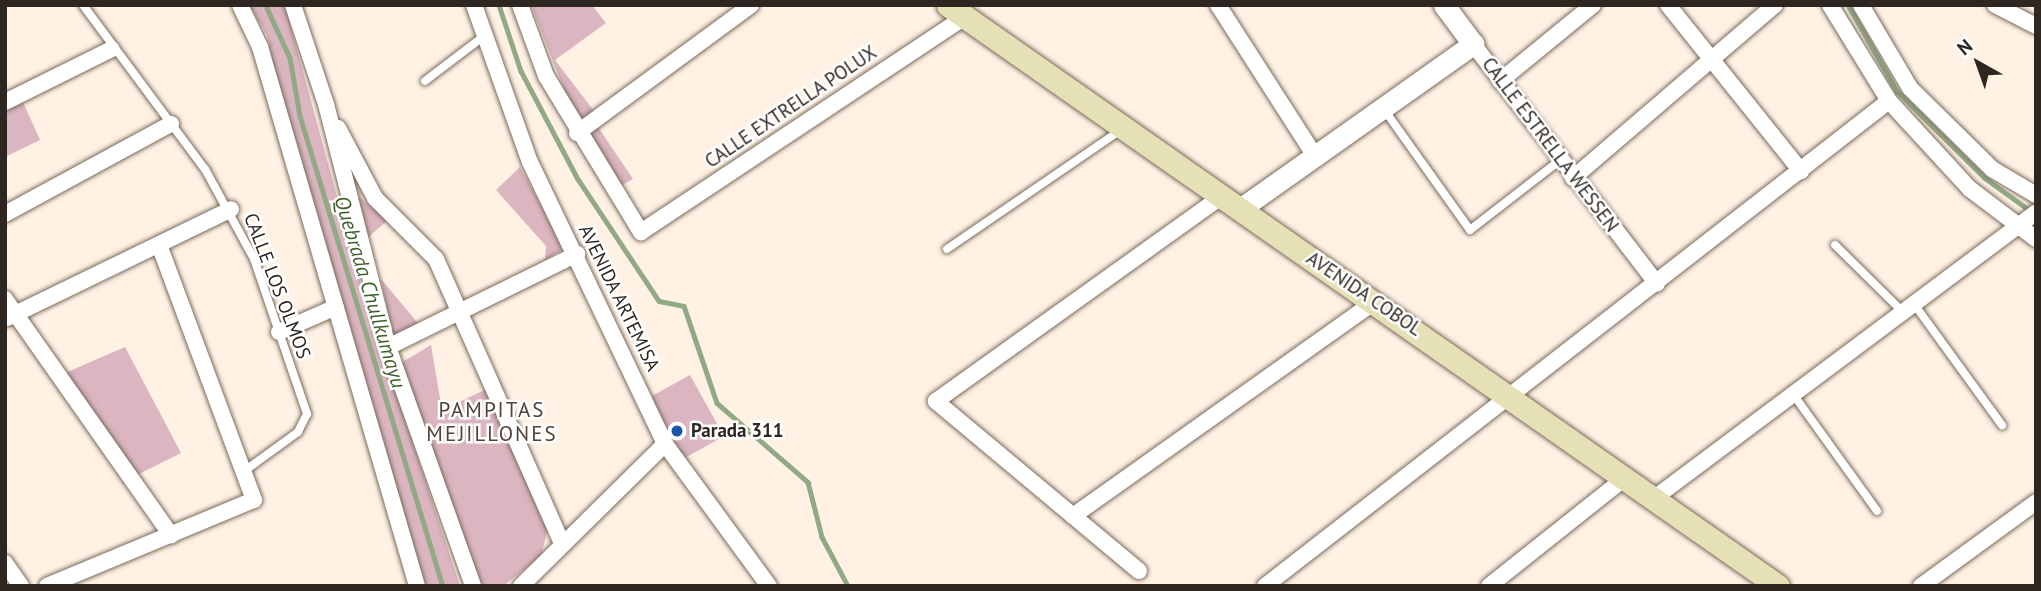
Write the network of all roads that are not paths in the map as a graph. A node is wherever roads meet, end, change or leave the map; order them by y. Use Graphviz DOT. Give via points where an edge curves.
graph roads {
  1 [pos="83,5"];
  2 [pos="240,5"];
  3 [pos="293,5"];
  4 [pos="474,5"];
  5 [pos="520,5"];
  6 [pos="751,5"];
  7 [pos="1218,5"];
  8 [pos="1444,5"];
  9 [pos="1593,5"];
  10 [pos="1668,5"];
  11 [pos="1775,5"];
  12 [pos="1830,5"];
  13 [pos="1861,5"];
  14 [pos="1995,5"];
  15 [pos="955,9"];
  16 [pos="2036,26"];
  17 [pos="484,36"];
  18 [pos="1473,44"];
  19 [pos="112,49"];
  20 [pos="1712,60"];
  21 [pos="425,81"];
  22 [pos="1500,81"];
  23 [pos="1889,101"];
  24 [pos="5,102"];
  25 [pos="326,104"];
  26 [pos="1383,108"];
  27 [pos="171,124"];
  28 [pos="1124,128"];
  29 [pos="577,132"];
  30 [pos="1315,156"];
  31 [pos="1559,161"];
  32 [pos="1801,171"];
  33 [pos="1573,178"];
  34 [pos="2036,195"];
  35 [pos="1231,203"];
  36 [pos="231,209"];
  37 [pos="2036,213"];
  38 [pos="5,214"];
  39 [pos="2017,228"];
  40 [pos="2036,239"];
  41 [pos="1835,245"];
  42 [pos="160,247"];
  43 [pos="947,249"];
  44 [pos="577,254"];
  45 [pos="1657,284"];
  46 [pos="5,299"];
  47 [pos="1374,302"];
  48 [pos="336,307"];
  49 [pos="1908,308"];
  50 [pos="465,313"];
  51 [pos="10,316"];
  52 [pos="279,332"];
  53 [pos="388,347"];
  54 [pos="1793,394"];
  55 [pos="1511,395"];
  56 [pos="2002,425"];
  57 [pos="665,443"];
  58 [pos="247,469"];
  59 [pos="1625,478"];
  60 [pos="1653,499"];
  61 [pos="2036,502"];
  62 [pos="1877,510"];
  63 [pos="1073,516"];
  64 [pos="171,535"];
  65 [pos="562,543"];
  66 [pos="5,563"];
  67 [pos="1139,571"];
  68 [pos="528,584"];
  69 [pos="21,586"];
  70 [pos="47,586"];
  71 [pos="417,586"];
  72 [pos="473,586"];
  73 [pos="769,586"];
  74 [pos="1265,586"];
  75 [pos="1489,586"];
  76 [pos="1778,586"];
  77 [pos="1921,586"];
  1 -- 19 [label="lane, CALLE LOS OLMOS"];
  2 -- 48 [label="street" via="260,47"];
  3 -- 25 [label="street"];
  4 -- 17 [label="street, AVENIDA ARTEMISA"];
  5 -- 29 [label="street"];
  6 -- 29 [label="street"];
  7 -- 30 [label="street"];
  8 -- 18 [label="street, CALLE ESTRELLA WESSEN"];
  9 -- 22 [label="street"];
  10 -- 20 [label="street"];
  11 -- 20 [label="street"];
  12 -- 23 [label="street"];
  13 -- 34 [label="street" via="1910,88 1992,169"];
  14 -- 16 [label="street"];
  15 -- 28 [label="main road, AVENIDA COBOL"];
  15 -- 29 [label="street, CALLE EXTRELLA POLUX" via="641,232"];
  17 -- 21 [label="lane"];
  17 -- 44 [label="street, AVENIDA ARTEMISA" via="530,162"];
  18 -- 22 [label="street, CALLE ESTRELLA WESSEN"];
  18 -- 26 [label="street"];
  19 -- 24 [label="street"];
  19 -- 27 [label="lane, CALLE LOS OLMOS"];
  20 -- 32 [label="street"];
  20 -- 33 [label="street"];
  22 -- 31 [label="street, CALLE ESTRELLA WESSEN"];
  23 -- 32 [label="street"];
  23 -- 39 [label="street" via="1970,189"];
  25 -- 50 [label="street" via="375,198 436,259"];
  25 -- 53 [label="street"];
  26 -- 30 [label="street"];
  26 -- 31 [label="lane" via="1470,230"];
  27 -- 36 [label="lane, CALLE LOS OLMOS"];
  27 -- 38 [label="street"];
  28 -- 35 [label="main road, AVENIDA COBOL"];
  28 -- 43 [label="lane"];
  30 -- 35 [label="street"];
  31 -- 33 [label="street, CALLE ESTRELLA WESSEN"];
  32 -- 45 [label="street"];
  33 -- 45 [label="street, CALLE ESTRELLA WESSEN"];
  35 -- 47 [label="main road, AVENIDA COBOL"];
  35 -- 63 [label="street" via="936,401"];
  36 -- 42 [label="street"];
  36 -- 52 [label="lane, CALLE LOS OLMOS"];
  37 -- 39 [label="street"];
  39 -- 40 [label="street"];
  39 -- 49 [label="street"];
  41 -- 49 [label="lane"];
  42 -- 51 [label="street"];
  42 -- 58 [label="street"];
  44 -- 50 [label="street"];
  44 -- 57 [label="street, AVENIDA ARTEMISA"];
  45 -- 55 [label="street"];
  46 -- 51 [label="street"];
  47 -- 55 [label="main road, AVENIDA COBOL"];
  47 -- 63 [label="street"];
  48 -- 52 [label="street"];
  48 -- 71 [label="street"];
  49 -- 54 [label="street"];
  49 -- 56 [label="lane"];
  50 -- 53 [label="street"];
  50 -- 65 [label="street"];
  51 -- 64 [label="street"];
  52 -- 58 [label="lane, CALLE LOS OLMOS" via="305,424"];
  53 -- 72 [label="street"];
  54 -- 60 [label="street"];
  54 -- 62 [label="lane"];
  55 -- 59 [label="main road, AVENIDA COBOL"];
  55 -- 74 [label="street"];
  57 -- 65 [label="street"];
  57 -- 73 [label="street, AVENIDA ARTEMISA"];
  58 -- 64 [label="street" via="254,500"];
  59 -- 60 [label="main road, AVENIDA COBOL"];
  59 -- 75 [label="street"];
  60 -- 76 [label="main road, AVENIDA COBOL"];
  61 -- 77 [label="street"];
  63 -- 67 [label="street"];
  64 -- 70 [label="street"];
  65 -- 68 [label="street"];
  66 -- 69 [label="street"];
}
